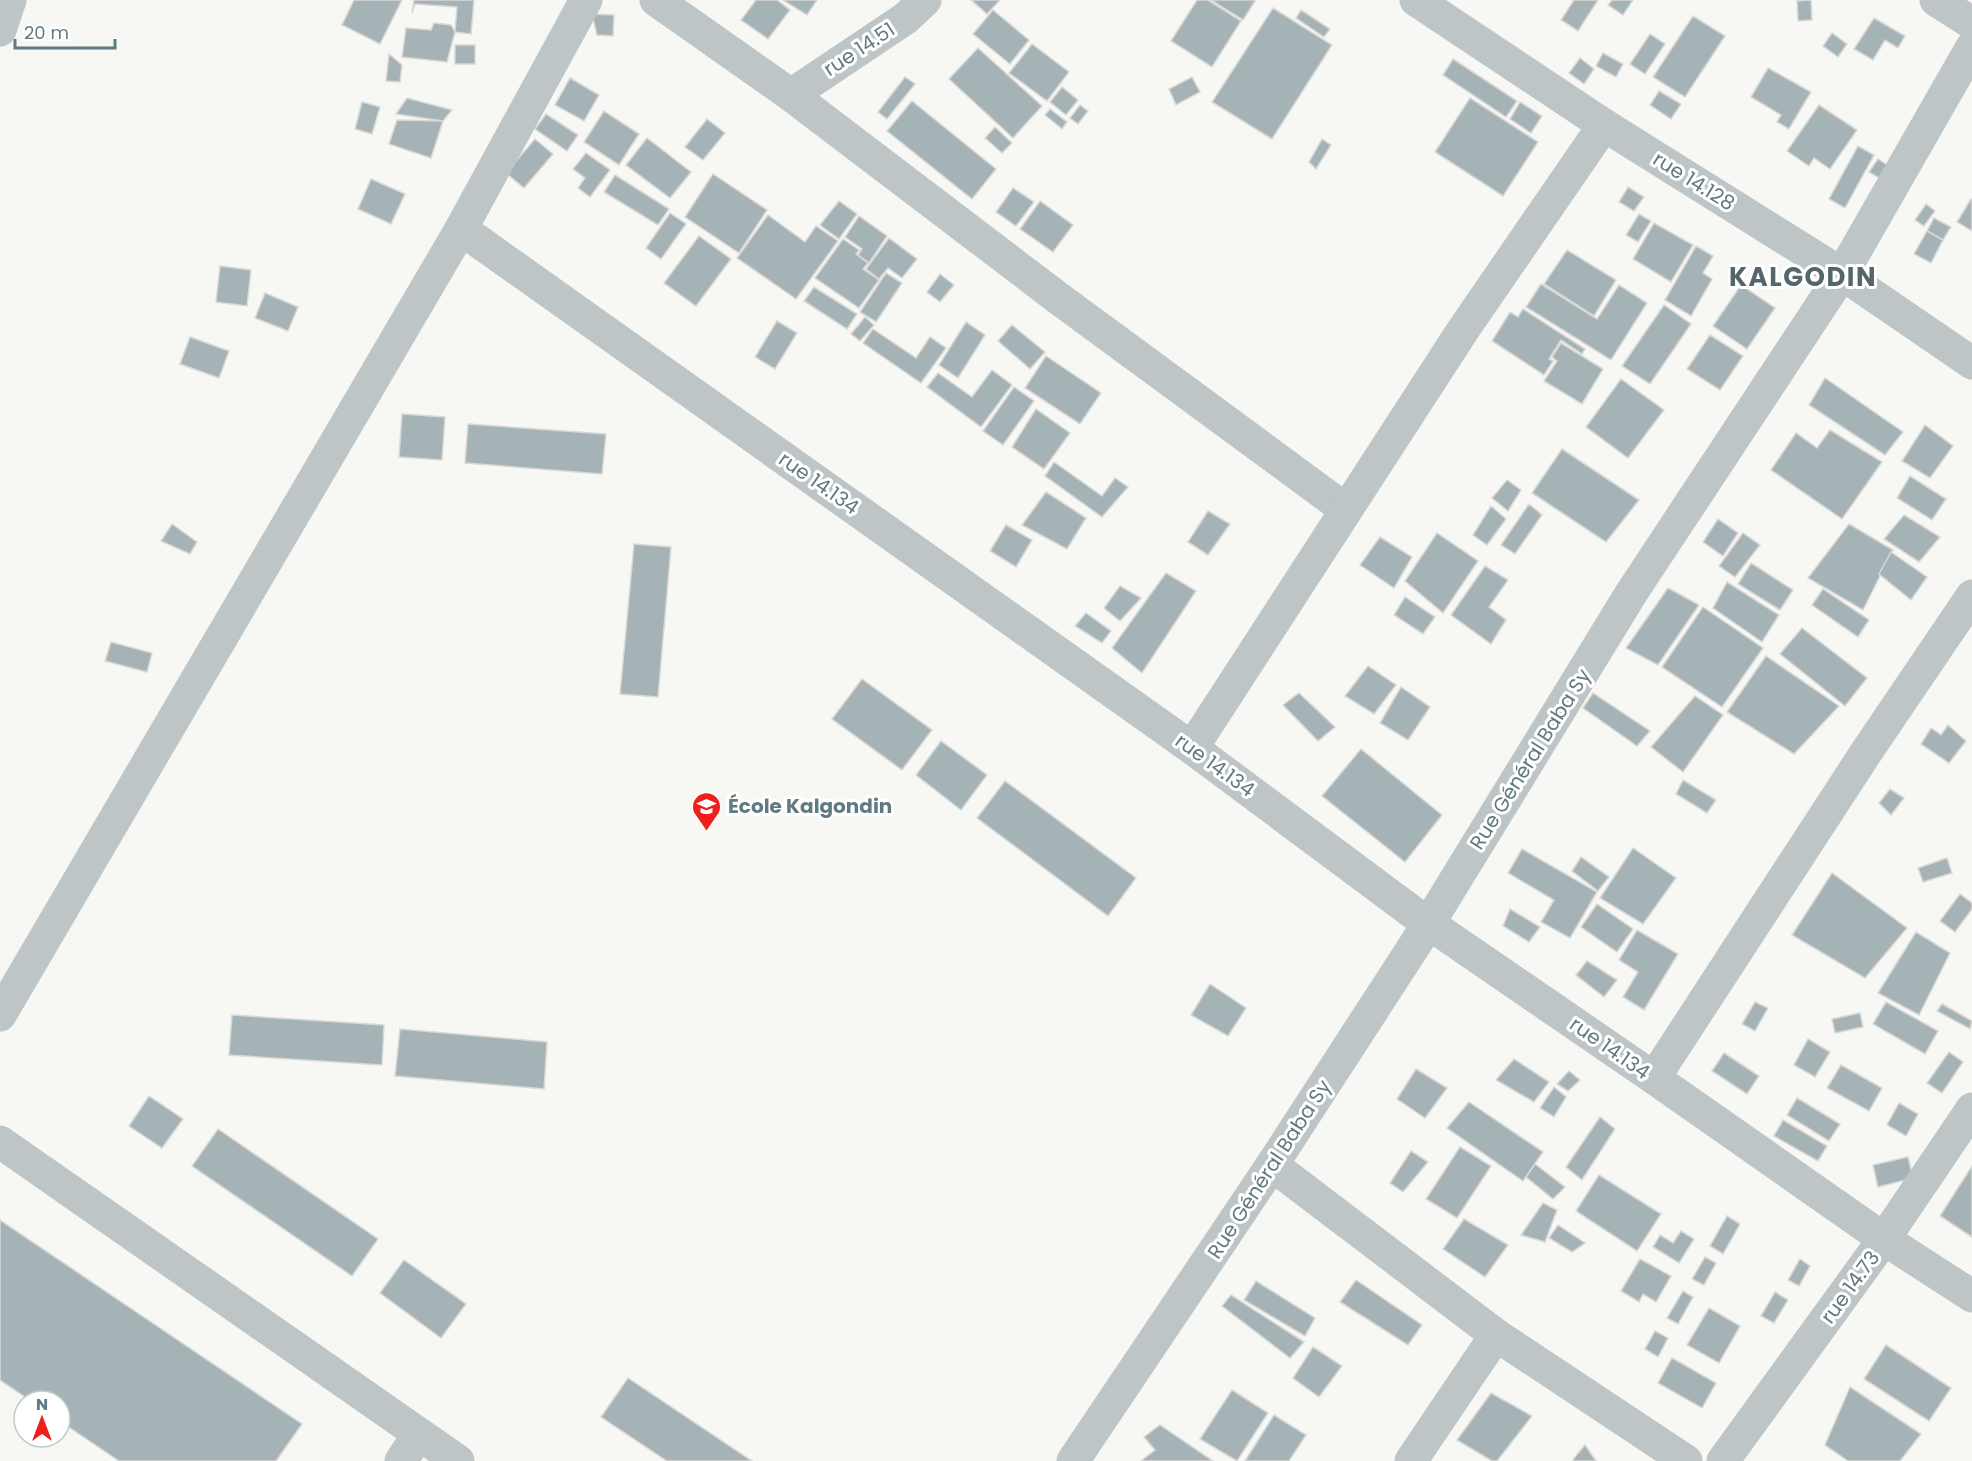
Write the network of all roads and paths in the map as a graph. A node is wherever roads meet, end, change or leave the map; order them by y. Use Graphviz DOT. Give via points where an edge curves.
graph roads {
  1 [pos="10,0"];
  2 [pos="586,0"];
  3 [pos="656,0"];
  4 [pos="925,0"];
  5 [pos="1416,0"];
  6 [pos="1936,0"];
  7 [pos="1972,23"];
  8 [pos="0,30"];
  9 [pos="1972,48"];
  10 [pos="790,94"];
  11 [pos="1604,125"];
  12 [pos="461,229"];
  13 [pos="1842,274"];
  14 [pos="1972,363"];
  15 [pos="1345,509"];
  16 [pos="1972,596"];
  17 [pos="1192,748"];
  18 [pos="1429,923"];
  19 [pos="0,1015"];
  20 [pos="1654,1078"];
  21 [pos="1972,1109"];
  22 [pos="0,1142"];
  23 [pos="1272,1165"];
  24 [pos="1884,1239"];
  25 [pos="1972,1296"];
  26 [pos="1496,1335"];
  27 [pos="410,1448"];
  28 [pos="458,1461"];
  29 [pos="1073,1461"];
  30 [pos="1412,1461"];
  31 [pos="1686,1461"];
  32 [pos="1723,1461"];
  1 -- 8 [label="street"];
  2 -- 12 [label="street"];
  3 -- 10 [label="street"];
  4 -- 10 [label="street, rue 14.51" via="906,18"];
  5 -- 11 [label="street, rue 14.128"];
  6 -- 7 [label="street"];
  9 -- 13 [label="street, Rue Général Baba Sy"];
  10 -- 15 [label="street"];
  11 -- 13 [label="street, rue 14.128"];
  11 -- 15 [label="street"];
  12 -- 17 [label="street, rue 14.134"];
  12 -- 19 [label="street"];
  13 -- 14 [label="street, rue 14.128"];
  13 -- 18 [label="street, Rue Général Baba Sy" via="1632,592"];
  15 -- 17 [label="street"];
  16 -- 20 [label="street"];
  17 -- 18 [label="street, rue 14.134"];
  18 -- 20 [label="street, rue 14.134"];
  18 -- 23 [label="street, Rue Général Baba Sy"];
  20 -- 24 [label="street, rue 14.134"];
  21 -- 24 [label="street, rue 14.73"];
  22 -- 27 [label="street"];
  23 -- 26 [label="street"];
  23 -- 29 [label="street, Rue Général Baba Sy"];
  24 -- 25 [label="street, rue 14.134"];
  24 -- 32 [label="street, rue 14.73"];
  26 -- 30 [label="street"];
  26 -- 31 [label="street"];
  27 -- 28 [label="street"];
}
